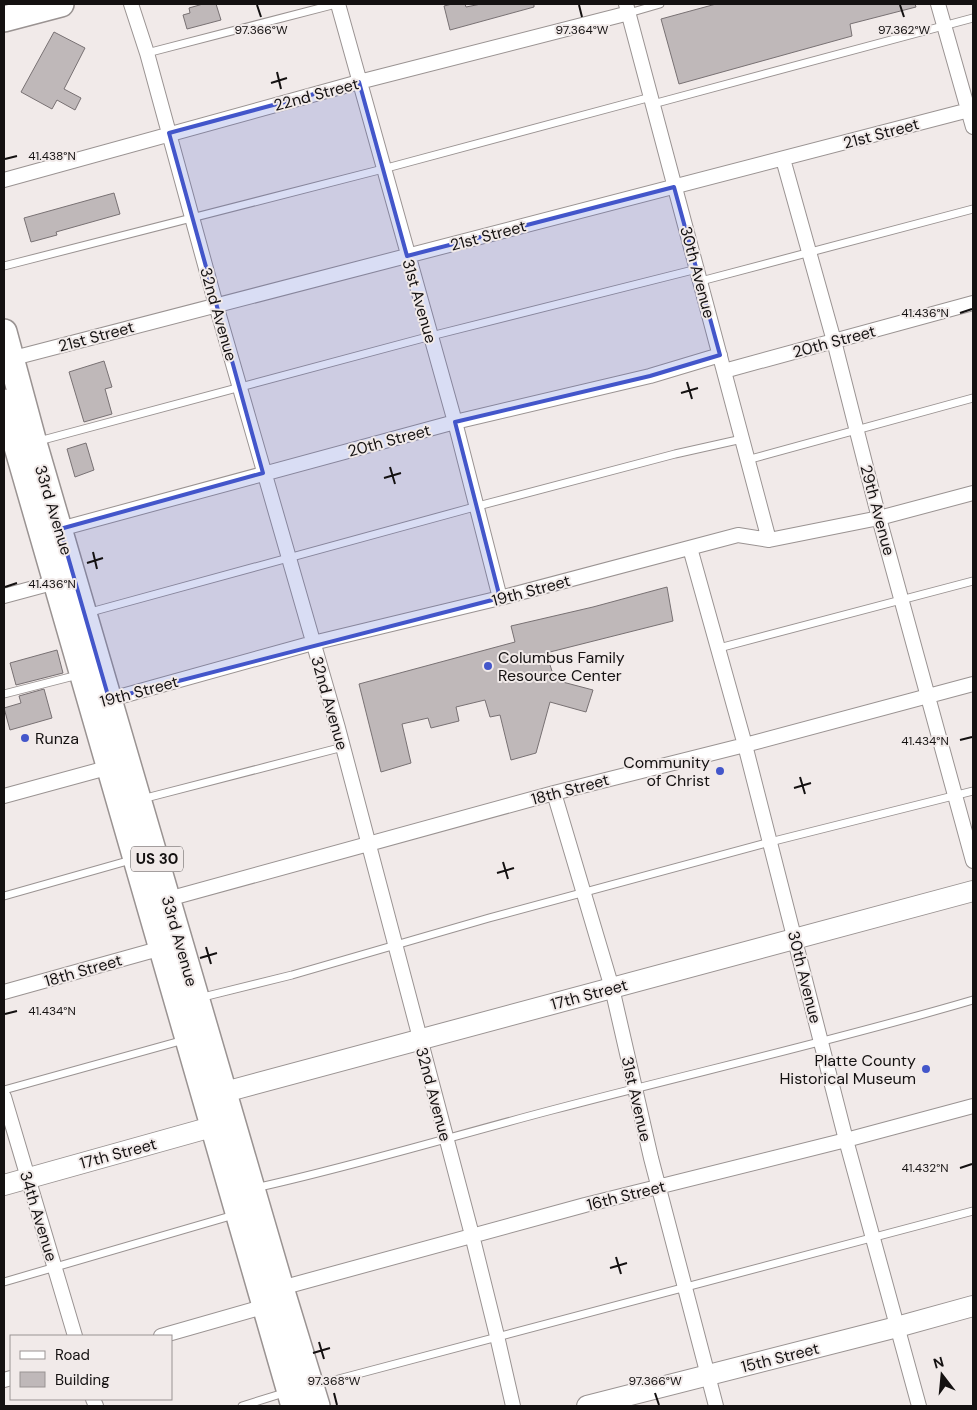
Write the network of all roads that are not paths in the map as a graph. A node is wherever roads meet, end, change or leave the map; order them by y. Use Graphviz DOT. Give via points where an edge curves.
graph roads {
  1 [pos="61,4"];
  2 [pos="131,4"];
  3 [pos="337,4"];
  4 [pos="660,4"];
  5 [pos="938,4"];
  6 [pos="628,9"];
  7 [pos="973,18"];
  8 [pos="4,19"];
  9 [pos="944,26"];
  10 [pos="147,53"];
  11 [pos="359,82"];
  12 [pos="652,100"];
  13 [pos="971,110"];
  14 [pos="973,128"];
  15 [pos="169,133"];
  16 [pos="783,159"];
  17 [pos="383,169"];
  18 [pos="4,180"];
  19 [pos="674,187"];
  20 [pos="973,209"];
  21 [pos="192,217"];
  22 [pos="809,252"];
  23 [pos="407,256"];
  24 [pos="4,266"];
  25 [pos="699,275"];
  26 [pos="973,303"];
  27 [pos="216,305"];
  28 [pos="4,332"];
  29 [pos="431,336"];
  30 [pos="834,341"];
  31 [pos="720,355"];
  32 [pos="7,359"];
  33 [pos="724,371"];
  34 [pos="239,388"];
  35 [pos="973,398"];
  36 [pos="4,402"];
  37 [pos="455,422"];
  38 [pos="857,430"];
  39 [pos="742,438"];
  40 [pos="34,443"];
  41 [pos="747,460"];
  42 [pos="263,473"];
  43 [pos="973,493"];
  44 [pos="478,506"];
  45 [pos="879,518"];
  46 [pos="60,529"];
  47 [pos="768,540"];
  48 [pos="690,548"];
  49 [pos="288,558"];
  50 [pos="973,581"];
  51 [pos="56,582"];
  52 [pos="4,596"];
  53 [pos="500,598"];
  54 [pos="902,599"];
  55 [pos="84,614"];
  56 [pos="313,643"];
  57 [pos="719,648"];
  58 [pos="82,674"];
  59 [pos="973,684"];
  60 [pos="4,694"];
  61 [pos="928,696"];
  62 [pos="100,702"];
  63 [pos="745,745"];
  64 [pos="343,747"];
  65 [pos="118,764"];
  66 [pos="973,791"];
  67 [pos="554,793"];
  68 [pos="956,795"];
  69 [pos="4,796"];
  70 [pos="139,800"];
  71 [pos="770,842"];
  72 [pos="368,844"];
  73 [pos="136,859"];
  74 [pos="973,861"];
  75 [pos="973,891"];
  76 [pos="584,892"];
  77 [pos="4,896"];
  78 [pos="168,900"];
  79 [pos="795,939"];
  80 [pos="396,945"];
  81 [pos="162,948"];
  82 [pos="612,988"];
  83 [pos="4,992"];
  84 [pos="197,999"];
  85 [pos="973,1000"];
  86 [pos="188,1038"];
  87 [pos="419,1040"];
  88 [pos="821,1041"];
  89 [pos="635,1089"];
  90 [pos="4,1090"];
  91 [pos="215,1094"];
  92 [pos="4,1097"];
  93 [pos="973,1106"];
  94 [pos="224,1124"];
  95 [pos="446,1139"];
  96 [pos="846,1140"];
  97 [pos="28,1178"];
  98 [pos="4,1185"];
  99 [pos="658,1187"];
  100 [pos="252,1189"];
  101 [pos="973,1211"];
  102 [pos="239,1213"];
  103 [pos="472,1235"];
  104 [pos="874,1237"];
  105 [pos="55,1268"];
  106 [pos="4,1282"];
  107 [pos="684,1287"];
  108 [pos="273,1297"];
  109 [pos="973,1306"];
  110 [pos="896,1327"];
  111 [pos="75,1335"];
  112 [pos="164,1335"];
  113 [pos="497,1336"];
  114 [pos="708,1375"];
  115 [pos="303,1397"];
  116 [pos="242,1406"];
  117 [pos="513,1406"];
  118 [pos="587,1406"];
  119 [pos="716,1406"];
  120 [pos="919,1406"];
  1 -- 8 [label="highway"];
  2 -- 10 [label="street, 32nd Avenue"];
  3 -- 10 [label="lane"];
  3 -- 11 [label="street, 31st Avenue"];
  4 -- 6 [label="lane"];
  5 -- 9 [label="street"];
  6 -- 11 [label="street, 22nd Street"];
  6 -- 12 [label="street, 30th Avenue"];
  7 -- 9 [label="lane"];
  9 -- 12 [label="lane"];
  9 -- 13 [label="street"];
  10 -- 15 [label="street, 32nd Avenue"];
  11 -- 15 [label="street, 22nd Street"];
  11 -- 17 [label="street, 31st Avenue"];
  12 -- 17 [label="lane"];
  12 -- 19 [label="street, 30th Avenue"];
  13 -- 14 [label="street"];
  13 -- 16 [label="street, 21st Street"];
  15 -- 18 [label="street, 22nd Street"];
  15 -- 21 [label="street, 32nd Avenue"];
  16 -- 19 [label="street, 21st Street"];
  16 -- 22 [label="street, 29th Avenue"];
  17 -- 21 [label="lane"];
  17 -- 23 [label="street, 31st Avenue"];
  19 -- 23 [label="street, 21st Street"];
  19 -- 25 [label="street, 30th Avenue"];
  20 -- 22 [label="lane"];
  21 -- 24 [label="lane"];
  21 -- 27 [label="street, 32nd Avenue"];
  22 -- 25 [label="lane"];
  22 -- 30 [label="street, 29th Avenue"];
  23 -- 27 [label="street, 21st Street"];
  23 -- 29 [label="street, 31st Avenue"];
  25 -- 29 [label="lane"];
  25 -- 31 [label="street, 30th Avenue"];
  26 -- 30 [label="street, 20th Street"];
  27 -- 32 [label="street, 21st Street"];
  27 -- 34 [label="street, 32nd Avenue"];
  28 -- 32 [label="highway, 33rd Avenue / US 30"];
  29 -- 34 [label="lane"];
  29 -- 37 [label="street, 31st Avenue"];
  30 -- 33 [label="street, 20th Street"];
  30 -- 38 [label="street, 29th Avenue"];
  31 -- 33 [label="street, 30th Avenue"];
  31 -- 37 [label="street, 20th Street" via="650,376"];
  32 -- 40 [label="highway, 33rd Avenue / US 30"];
  33 -- 39 [label="street, 30th Avenue"];
  34 -- 40 [label="lane"];
  34 -- 42 [label="street, 32nd Avenue"];
  35 -- 38 [label="lane"];
  36 -- 51 [label="highway, 33rd Avenue / US 30"];
  37 -- 42 [label="street, 20th Street"];
  37 -- 44 [label="street, 31st Avenue"];
  38 -- 41 [label="lane"];
  38 -- 45 [label="street, 29th Avenue"];
  39 -- 41 [label="street, 30th Avenue"];
  39 -- 44 [label="lane"];
  40 -- 46 [label="highway, 33rd Avenue / US 30"];
  41 -- 47 [label="street, 30th Avenue"];
  42 -- 46 [label="street, 20th Street"];
  42 -- 49 [label="street, 32nd Avenue"];
  43 -- 45 [label="street, 19th Street"];
  44 -- 49 [label="lane"];
  44 -- 53 [label="street, 31st Avenue"];
  45 -- 47 [label="street, 19th Street"];
  45 -- 54 [label="street, 29th Avenue"];
  46 -- 55 [label="highway, 33rd Avenue / US 30"];
  47 -- 48 [label="street, 19th Street" via="738,535"];
  48 -- 53 [label="street, 19th Street"];
  48 -- 57 [label="street, 30th Avenue"];
  49 -- 55 [label="lane"];
  49 -- 56 [label="street, 32nd Avenue"];
  50 -- 54 [label="lane"];
  51 -- 52 [label="street"];
  51 -- 58 [label="highway, 33rd Avenue / US 30"];
  53 -- 56 [label="street, 19th Street"];
  54 -- 57 [label="lane"];
  54 -- 61 [label="street, 29th Avenue"];
  55 -- 62 [label="highway, 33rd Avenue / US 30"];
  56 -- 62 [label="street, 19th Street"];
  56 -- 64 [label="street, 32nd Avenue"];
  57 -- 63 [label="street, 30th Avenue"];
  58 -- 60 [label="lane"];
  58 -- 62 [label="highway, 33rd Avenue / US 30"];
  59 -- 61 [label="street, 18th Street"];
  61 -- 63 [label="street, 18th Street"];
  61 -- 68 [label="street, 29th Avenue"];
  62 -- 65 [label="highway, 33rd Avenue / US 30"];
  63 -- 67 [label="street, 18th Street"];
  63 -- 71 [label="street, 30th Avenue"];
  64 -- 70 [label="lane"];
  64 -- 72 [label="street, 32nd Avenue"];
  65 -- 69 [label="street"];
  65 -- 70 [label="highway, 33rd Avenue / US 30"];
  65 -- 73 [label="highway, 33rd Avenue / US 30"];
  66 -- 68 [label="lane"];
  67 -- 72 [label="street, 18th Street"];
  67 -- 76 [label="street, 31st Avenue"];
  68 -- 71 [label="lane"];
  68 -- 74 [label="street, 29th Avenue"];
  70 -- 78 [label="highway, 33rd Avenue / US 30"];
  71 -- 76 [label="lane"];
  71 -- 79 [label="street, 30th Avenue"];
  72 -- 78 [label="street, 18th Street"];
  72 -- 80 [label="street, 32nd Avenue"];
  73 -- 77 [label="lane"];
  73 -- 81 [label="highway, 33rd Avenue / US 30"];
  75 -- 79 [label="main road, 17th Street"];
  76 -- 80 [label="lane"];
  76 -- 82 [label="street, 31st Avenue"];
  78 -- 84 [label="highway, 33rd Avenue / US 30"];
  79 -- 82 [label="main road, 17th Street"];
  79 -- 88 [label="street, 30th Avenue"];
  80 -- 84 [label="lane"];
  80 -- 87 [label="street, 32nd Avenue"];
  81 -- 83 [label="street, 18th Street"];
  81 -- 86 [label="highway, 33rd Avenue / US 30"];
  82 -- 87 [label="main road, 17th Street"];
  82 -- 89 [label="street, 31st Avenue"];
  84 -- 91 [label="highway, 33rd Avenue / US 30"];
  85 -- 88 [label="lane"];
  86 -- 90 [label="lane"];
  86 -- 91 [label="highway, 33rd Avenue / US 30"];
  87 -- 91 [label="main road, 17th Street"];
  87 -- 95 [label="street, 32nd Avenue"];
  88 -- 89 [label="lane"];
  88 -- 96 [label="street, 30th Avenue"];
  89 -- 95 [label="lane"];
  89 -- 99 [label="street, 31st Avenue"];
  91 -- 94 [label="highway, 33rd Avenue / US 30"];
  92 -- 97 [label="street, 34th Avenue"];
  93 -- 96 [label="street, 16th Street"];
  94 -- 97 [label="main road, 17th Street"];
  94 -- 100 [label="highway, 33rd Avenue / US 30"];
  94 -- 102 [label="highway, 33rd Avenue / US 30"];
  95 -- 100 [label="lane"];
  95 -- 103 [label="street, 32nd Avenue"];
  96 -- 99 [label="street, 16th Street"];
  96 -- 104 [label="street, 30th Avenue"];
  97 -- 98 [label="main road, 17th Street"];
  97 -- 105 [label="street, 34th Avenue"];
  99 -- 103 [label="street, 16th Street"];
  99 -- 107 [label="street, 31st Avenue"];
  100 -- 108 [label="highway, 33rd Avenue / US 30"];
  101 -- 104 [label="lane"];
  102 -- 105 [label="lane"];
  102 -- 108 [label="highway, 33rd Avenue / US 30"];
  103 -- 108 [label="street, 16th Street"];
  103 -- 113 [label="street, 32nd Avenue"];
  104 -- 107 [label="lane"];
  104 -- 110 [label="street, 30th Avenue"];
  105 -- 106 [label="lane"];
  105 -- 111 [label="street, 34th Avenue"];
  107 -- 113 [label="lane"];
  107 -- 114 [label="street, 31st Avenue"];
  108 -- 112 [label="street, 16th Street"];
  108 -- 115 [label="highway, 33rd Avenue / US 30"];
  109 -- 110 [label="main road, 15th Street"];
  110 -- 114 [label="main road, 15th Street"];
  110 -- 120 [label="street, 30th Avenue"];
  113 -- 115 [label="lane"];
  113 -- 117 [label="street, 32nd Avenue"];
  114 -- 118 [label="main road, 15th Street"];
  114 -- 119 [label="street, 31st Avenue"];
  115 -- 116 [label="lane"];
}
